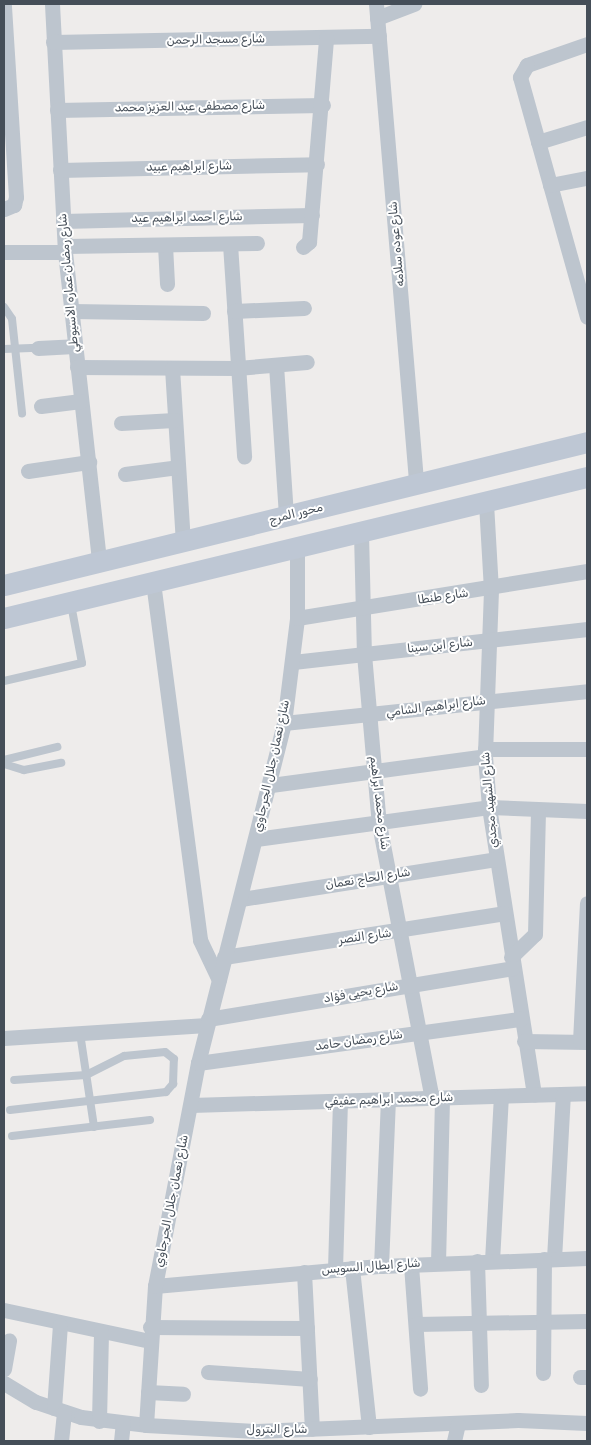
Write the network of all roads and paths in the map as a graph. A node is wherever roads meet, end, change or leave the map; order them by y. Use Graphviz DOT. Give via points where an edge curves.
graph roads {
  1 [pos="4,4"];
  2 [pos="52,4"];
  3 [pos="414,4"];
  4 [pos="377,11"];
  5 [pos="380,36"];
  6 [pos="326,38"];
  7 [pos="53,42"];
  8 [pos="587,44"];
  9 [pos="5,49"];
  10 [pos="323,105"];
  11 [pos="57,110"];
  12 [pos="8,124"];
  13 [pos="587,127"];
  14 [pos="538,142"];
  15 [pos="317,164"];
  16 [pos="60,170"];
  17 [pos="587,178"];
  18 [pos="550,185"];
  19 [pos="4,209"];
  20 [pos="312,216"];
  21 [pos="63,221"];
  22 [pos="257,243"];
  23 [pos="230,244"];
  24 [pos="165,245"];
  25 [pos="303,247"];
  26 [pos="65,250"];
  27 [pos="4,252"];
  28 [pos="167,284"];
  29 [pos="585,300"];
  30 [pos="4,307"];
  31 [pos="304,308"];
  32 [pos="234,310"];
  33 [pos="71,311"];
  34 [pos="203,313"];
  35 [pos="587,318"];
  36 [pos="74,346"];
  37 [pos="38,348"];
  38 [pos="4,349"];
  39 [pos="16,349"];
  40 [pos="307,362"];
  41 [pos="276,365"];
  42 [pos="77,367"];
  43 [pos="172,368"];
  44 [pos="237,368"];
  45 [pos="82,402"];
  46 [pos="41,406"];
  47 [pos="22,413"];
  48 [pos="174,420"];
  49 [pos="120,423"];
  50 [pos="587,442"];
  51 [pos="244,457"];
  52 [pos="89,462"];
  53 [pos="178,467"];
  54 [pos="28,471"];
  55 [pos="125,474"];
  56 [pos="587,477"];
  57 [pos="416,484"];
  58 [pos="486,503"];
  59 [pos="286,516"];
  60 [pos="360,533"];
  61 [pos="183,541"];
  62 [pos="297,548"];
  63 [pos="99,562"];
  64 [pos="587,571"];
  65 [pos="153,582"];
  66 [pos="4,585"];
  67 [pos="491,590"];
  68 [pos="70,602"];
  69 [pos="363,609"];
  70 [pos="4,618"];
  71 [pos="297,618"];
  72 [pos="587,628"];
  73 [pos="489,641"];
  74 [pos="364,654"];
  75 [pos="293,662"];
  76 [pos="4,681"];
  77 [pos="587,691"];
  78 [pos="487,701"];
  79 [pos="369,715"];
  80 [pos="284,724"];
  81 [pos="57,747"];
  82 [pos="587,749"];
  83 [pos="485,752"];
  84 [pos="4,762"];
  85 [pos="61,763"];
  86 [pos="374,770"];
  87 [pos="271,785"];
  88 [pos="489,807"];
  89 [pos="538,810"];
  90 [pos="587,811"];
  91 [pos="379,824"];
  92 [pos="256,839"];
  93 [pos="496,859"];
  94 [pos="390,876"];
  95 [pos="241,899"];
  96 [pos="587,903"];
  97 [pos="504,912"];
  98 [pos="400,932"];
  99 [pos="224,957"];
  100 [pos="512,962"];
  101 [pos="218,980"];
  102 [pos="410,985"];
  103 [pos="521,1019"];
  104 [pos="208,1022"];
  105 [pos="80,1033"];
  106 [pos="420,1033"];
  107 [pos="4,1038"];
  108 [pos="524,1041"];
  109 [pos="584,1042"];
  110 [pos="198,1063"];
  111 [pos="86,1075"];
  112 [pos="14,1080"];
  113 [pos="587,1093"];
  114 [pos="534,1094"];
  115 [pos="563,1094"];
  116 [pos="501,1096"];
  117 [pos="437,1099"];
  118 [pos="388,1100"];
  119 [pos="90,1101"];
  120 [pos="340,1102"];
  121 [pos="191,1105"];
  122 [pos="10,1110"];
  123 [pos="150,1120"];
  124 [pos="94,1127"];
  125 [pos="12,1136"];
  126 [pos="587,1258"];
  127 [pos="549,1259"];
  128 [pos="485,1261"];
  129 [pos="438,1263"];
  130 [pos="411,1265"];
  131 [pos="381,1266"];
  132 [pos="352,1268"];
  133 [pos="335,1269"];
  134 [pos="304,1272"];
  135 [pos="155,1286"];
  136 [pos="4,1310"];
  137 [pos="543,1321"];
  138 [pos="587,1321"];
  139 [pos="479,1322"];
  140 [pos="416,1324"];
  141 [pos="60,1325"];
  142 [pos="307,1328"];
  143 [pos="101,1332"];
  144 [pos="150,1334"];
  145 [pos="9,1340"];
  146 [pos="4,1370"];
  147 [pos="208,1372"];
  148 [pos="543,1374"];
  149 [pos="310,1379"];
  150 [pos="4,1383"];
  151 [pos="481,1386"];
  152 [pos="420,1389"];
  153 [pos="148,1392"];
  154 [pos="183,1394"];
  155 [pos="59,1410"];
  156 [pos="99,1421"];
  157 [pos="123,1423"];
  158 [pos="587,1423"];
  159 [pos="458,1424"];
  160 [pos="146,1425"];
  161 [pos="369,1427"];
  162 [pos="312,1430"];
  163 [pos="206,1435"];
  164 [pos="61,1441"];
  165 [pos="121,1441"];
  166 [pos="454,1441"];
  1 -- 9 [label="street"];
  2 -- 7 [label="street, شارع رمضان عماره الاسيوطي"];
  3 -- 4 [label="street"];
  4 -- 5 [label="street, شارع عوده سلامه"];
  5 -- 6 [label="street, شارع مسجد الرحمن"];
  5 -- 57 [label="street, شارع عوده سلامه"];
  6 -- 7 [label="street, شارع مسجد الرحمن"];
  6 -- 10 [label="street"];
  7 -- 11 [label="street, شارع رمضان عماره الاسيوطي"];
  8 -- 14 [label="street" via="522,70"];
  9 -- 12 [label="street"];
  10 -- 11 [label="street, شارع مصطفى عبد العزيز محمد"];
  10 -- 15 [label="street"];
  11 -- 16 [label="street, شارع رمضان عماره الاسيوطي"];
  12 -- 19 [label="street" via="16,201"];
  13 -- 14 [label="street"];
  14 -- 18 [label="street"];
  15 -- 16 [label="street, شارع ابراهيم عبيد"];
  15 -- 20 [label="street"];
  16 -- 21 [label="street, شارع رمضان عماره الاسيوطي"];
  17 -- 18 [label="street"];
  18 -- 29 [label="street"];
  20 -- 21 [label="street, شارع احمد ابراهيم عيد"];
  20 -- 25 [label="street" via="309,242"];
  21 -- 26 [label="street, شارع رمضان عماره الاسيوطي"];
  22 -- 23 [label="street"];
  23 -- 24 [label="street"];
  23 -- 32 [label="street"];
  24 -- 26 [label="street"];
  24 -- 28 [label="street"];
  26 -- 27 [label="street"];
  26 -- 33 [label="street, شارع رمضان عماره الاسيوطي"];
  29 -- 35 [label="street"];
  30 -- 39 [label="lane" via="12,318"];
  31 -- 32 [label="street"];
  32 -- 44 [label="street"];
  33 -- 34 [label="street"];
  33 -- 36 [label="street, شارع رمضان عماره الاسيوطي"];
  36 -- 37 [label="street"];
  36 -- 42 [label="street, شارع رمضان عماره الاسيوطي"];
  37 -- 39 [label="lane"];
  38 -- 39 [label="lane"];
  39 -- 47 [label="lane"];
  40 -- 41 [label="street"];
  41 -- 44 [label="street"];
  41 -- 59 [label="street"];
  42 -- 43 [label="street"];
  42 -- 45 [label="street, شارع رمضان عماره الاسيوطي"];
  43 -- 44 [label="street"];
  43 -- 48 [label="street"];
  44 -- 51 [label="street"];
  45 -- 46 [label="street"];
  45 -- 52 [label="street, شارع رمضان عماره الاسيوطي"];
  48 -- 49 [label="street"];
  48 -- 53 [label="street"];
  50 -- 57 [label="main road, محور المرج"];
  52 -- 54 [label="street"];
  52 -- 63 [label="street, شارع رمضان عماره الاسيوطي"];
  53 -- 55 [label="street"];
  53 -- 61 [label="street"];
  56 -- 58 [label="main road"];
  57 -- 59 [label="main road, محور المرج"];
  58 -- 60 [label="main road"];
  58 -- 67 [label="street, شارع الشهيد مجدي"];
  59 -- 61 [label="main road, محور المرج"];
  60 -- 62 [label="main road"];
  60 -- 69 [label="street, شارع محمد ابراهيم"];
  61 -- 63 [label="main road, محور المرج"];
  62 -- 65 [label="main road"];
  62 -- 71 [label="street, شارع نعمان جلال الجرجاوي"];
  63 -- 66 [label="main road, محور المرج"];
  64 -- 67 [label="street, شارع طنطا"];
  65 -- 68 [label="main road"];
  65 -- 101 [label="street" via="200,940"];
  67 -- 69 [label="street, شارع طنطا"];
  67 -- 73 [label="street, شارع الشهيد مجدي"];
  68 -- 70 [label="main road"];
  68 -- 76 [label="lane" via="82,662"];
  69 -- 71 [label="street, شارع طنطا"];
  69 -- 74 [label="street, شارع محمد ابراهيم"];
  71 -- 75 [label="street, شارع نعمان جلال الجرجاوي"];
  72 -- 73 [label="street, شارع ابن سينا"];
  73 -- 74 [label="street, شارع ابن سينا"];
  73 -- 78 [label="street, شارع الشهيد مجدي"];
  74 -- 75 [label="street, شارع ابن سينا"];
  74 -- 79 [label="street, شارع محمد ابراهيم"];
  75 -- 80 [label="street, شارع نعمان جلال الجرجاوي"];
  77 -- 78 [label="street, شارع ابراهيم الشامي"];
  78 -- 79 [label="street, شارع ابراهيم الشامي"];
  78 -- 83 [label="street, شارع الشهيد مجدي"];
  79 -- 80 [label="street, شارع ابراهيم الشامي"];
  79 -- 86 [label="street, شارع محمد ابراهيم"];
  80 -- 87 [label="street, شارع نعمان جلال الجرجاوي"];
  81 -- 84 [label="lane"];
  82 -- 83 [label="street"];
  83 -- 86 [label="street"];
  83 -- 88 [label="street, شارع الشهيد مجدي"];
  84 -- 85 [label="lane" via="24,770"];
  86 -- 87 [label="street"];
  86 -- 91 [label="street, شارع محمد ابراهيم"];
  87 -- 92 [label="street, شارع نعمان جلال الجرجاوي"];
  88 -- 89 [label="street"];
  88 -- 91 [label="street"];
  88 -- 93 [label="street, شارع الشهيد مجدي"];
  89 -- 90 [label="street"];
  89 -- 100 [label="street" via="535,934"];
  91 -- 92 [label="street"];
  91 -- 94 [label="street, شارع محمد ابراهيم"];
  92 -- 95 [label="street, شارع نعمان جلال الجرجاوي"];
  93 -- 94 [label="street, شارع الحاج نعمان"];
  93 -- 97 [label="street, شارع الشهيد مجدي"];
  94 -- 95 [label="street, شارع الحاج نعمان"];
  94 -- 98 [label="street, شارع محمد ابراهيم"];
  95 -- 99 [label="street, شارع نعمان جلال الجرجاوي"];
  96 -- 109 [label="street"];
  97 -- 98 [label="street, شارع النصر"];
  97 -- 100 [label="street, شارع الشهيد مجدي"];
  98 -- 99 [label="street, شارع النصر"];
  98 -- 102 [label="street, شارع محمد ابراهيم"];
  99 -- 101 [label="street, شارع نعمان جلال الجرجاوي"];
  100 -- 102 [label="street, شارع يحيى فؤاد"];
  100 -- 103 [label="street, شارع الشهيد مجدي"];
  101 -- 104 [label="street, شارع نعمان جلال الجرجاوي"];
  102 -- 104 [label="street, شارع يحيى فؤاد"];
  102 -- 106 [label="street, شارع محمد ابراهيم"];
  103 -- 106 [label="street, شارع رمضان حامد"];
  103 -- 108 [label="street, شارع الشهيد مجدي"];
  104 -- 105 [label="street, شارع يحيى فؤاد"];
  104 -- 110 [label="street, شارع نعمان جلال الجرجاوي"];
  105 -- 107 [label="street, شارع يحيى فؤاد"];
  105 -- 111 [label="lane"];
  106 -- 110 [label="street, شارع رمضان حامد"];
  106 -- 117 [label="street, شارع محمد ابراهيم"];
  108 -- 109 [label="street"];
  108 -- 114 [label="street, شارع الشهيد مجدي"];
  110 -- 121 [label="street, شارع نعمان جلال الجرجاوي"];
  111 -- 112 [label="lane"];
  111 -- 119 [label="lane"];
  111 -- 119 [label="lane" via="118,1057 165,1052 174,1059 174,1084 166,1092"];
  113 -- 115 [label="street, شارع محمد ابراهيم عفيفي"];
  114 -- 115 [label="street, شارع محمد ابراهيم عفيفي"];
  114 -- 116 [label="street, شارع محمد ابراهيم عفيفي"];
  115 -- 127 [label="street"];
  116 -- 117 [label="street, شارع محمد ابراهيم عفيفي"];
  116 -- 128 [label="street"];
  117 -- 118 [label="street, شارع محمد ابراهيم عفيفي"];
  117 -- 129 [label="street, شارع محمد ابراهيم"];
  118 -- 120 [label="street, شارع محمد ابراهيم عفيفي"];
  118 -- 131 [label="street"];
  119 -- 122 [label="lane"];
  119 -- 124 [label="lane"];
  120 -- 121 [label="street, شارع محمد ابراهيم عفيفي"];
  120 -- 133 [label="street"];
  121 -- 135 [label="street, شارع نعمان جلال الجرجاوي"];
  123 -- 124 [label="lane"];
  124 -- 125 [label="lane"];
  126 -- 127 [label="street, شارع ابطال السويس"];
  127 -- 128 [label="street, شارع ابطال السويس"];
  127 -- 137 [label="street"];
  128 -- 129 [label="street, شارع ابطال السويس"];
  128 -- 139 [label="street"];
  129 -- 130 [label="street, شارع ابطال السويس"];
  130 -- 131 [label="street, شارع ابطال السويس"];
  130 -- 140 [label="street"];
  131 -- 132 [label="street, شارع ابطال السويس"];
  132 -- 133 [label="street, شارع ابطال السويس"];
  132 -- 161 [label="street"];
  133 -- 134 [label="street, شارع ابطال السويس"];
  134 -- 135 [label="street, شارع ابطال السويس"];
  134 -- 142 [label="street"];
  135 -- 144 [label="street, شارع نعمان جلال الجرجاوي"];
  136 -- 141 [label="street"];
  137 -- 138 [label="street"];
  137 -- 139 [label="street"];
  137 -- 148 [label="street"];
  139 -- 140 [label="street"];
  139 -- 151 [label="street"];
  140 -- 152 [label="street"];
  141 -- 143 [label="street"];
  141 -- 155 [label="street"];
  142 -- 144 [label="street"];
  142 -- 149 [label="street"];
  143 -- 144 [label="street"];
  143 -- 156 [label="street"];
  144 -- 153 [label="street, شارع نعمان جلال الجرجاوي"];
  145 -- 146 [label="street"];
  147 -- 149 [label="street"];
  149 -- 162 [label="street"];
  150 -- 155 [label="street, شارع البترول"];
  153 -- 154 [label="street"];
  153 -- 160 [label="street, شارع نعمان جلال الجرجاوي"];
  155 -- 156 [label="street, شارع البترول"];
  155 -- 164 [label="street"];
  156 -- 157 [label="street, شارع البترول"];
  157 -- 160 [label="street, شارع البترول"];
  157 -- 165 [label="street"];
  158 -- 159 [label="street, شارع البترول"];
  159 -- 161 [label="street, شارع البترول"];
  159 -- 166 [label="street"];
  160 -- 163 [label="street, شارع البترول"];
  161 -- 162 [label="street, شارع البترول"];
  162 -- 163 [label="street, شارع البترول"];
}
